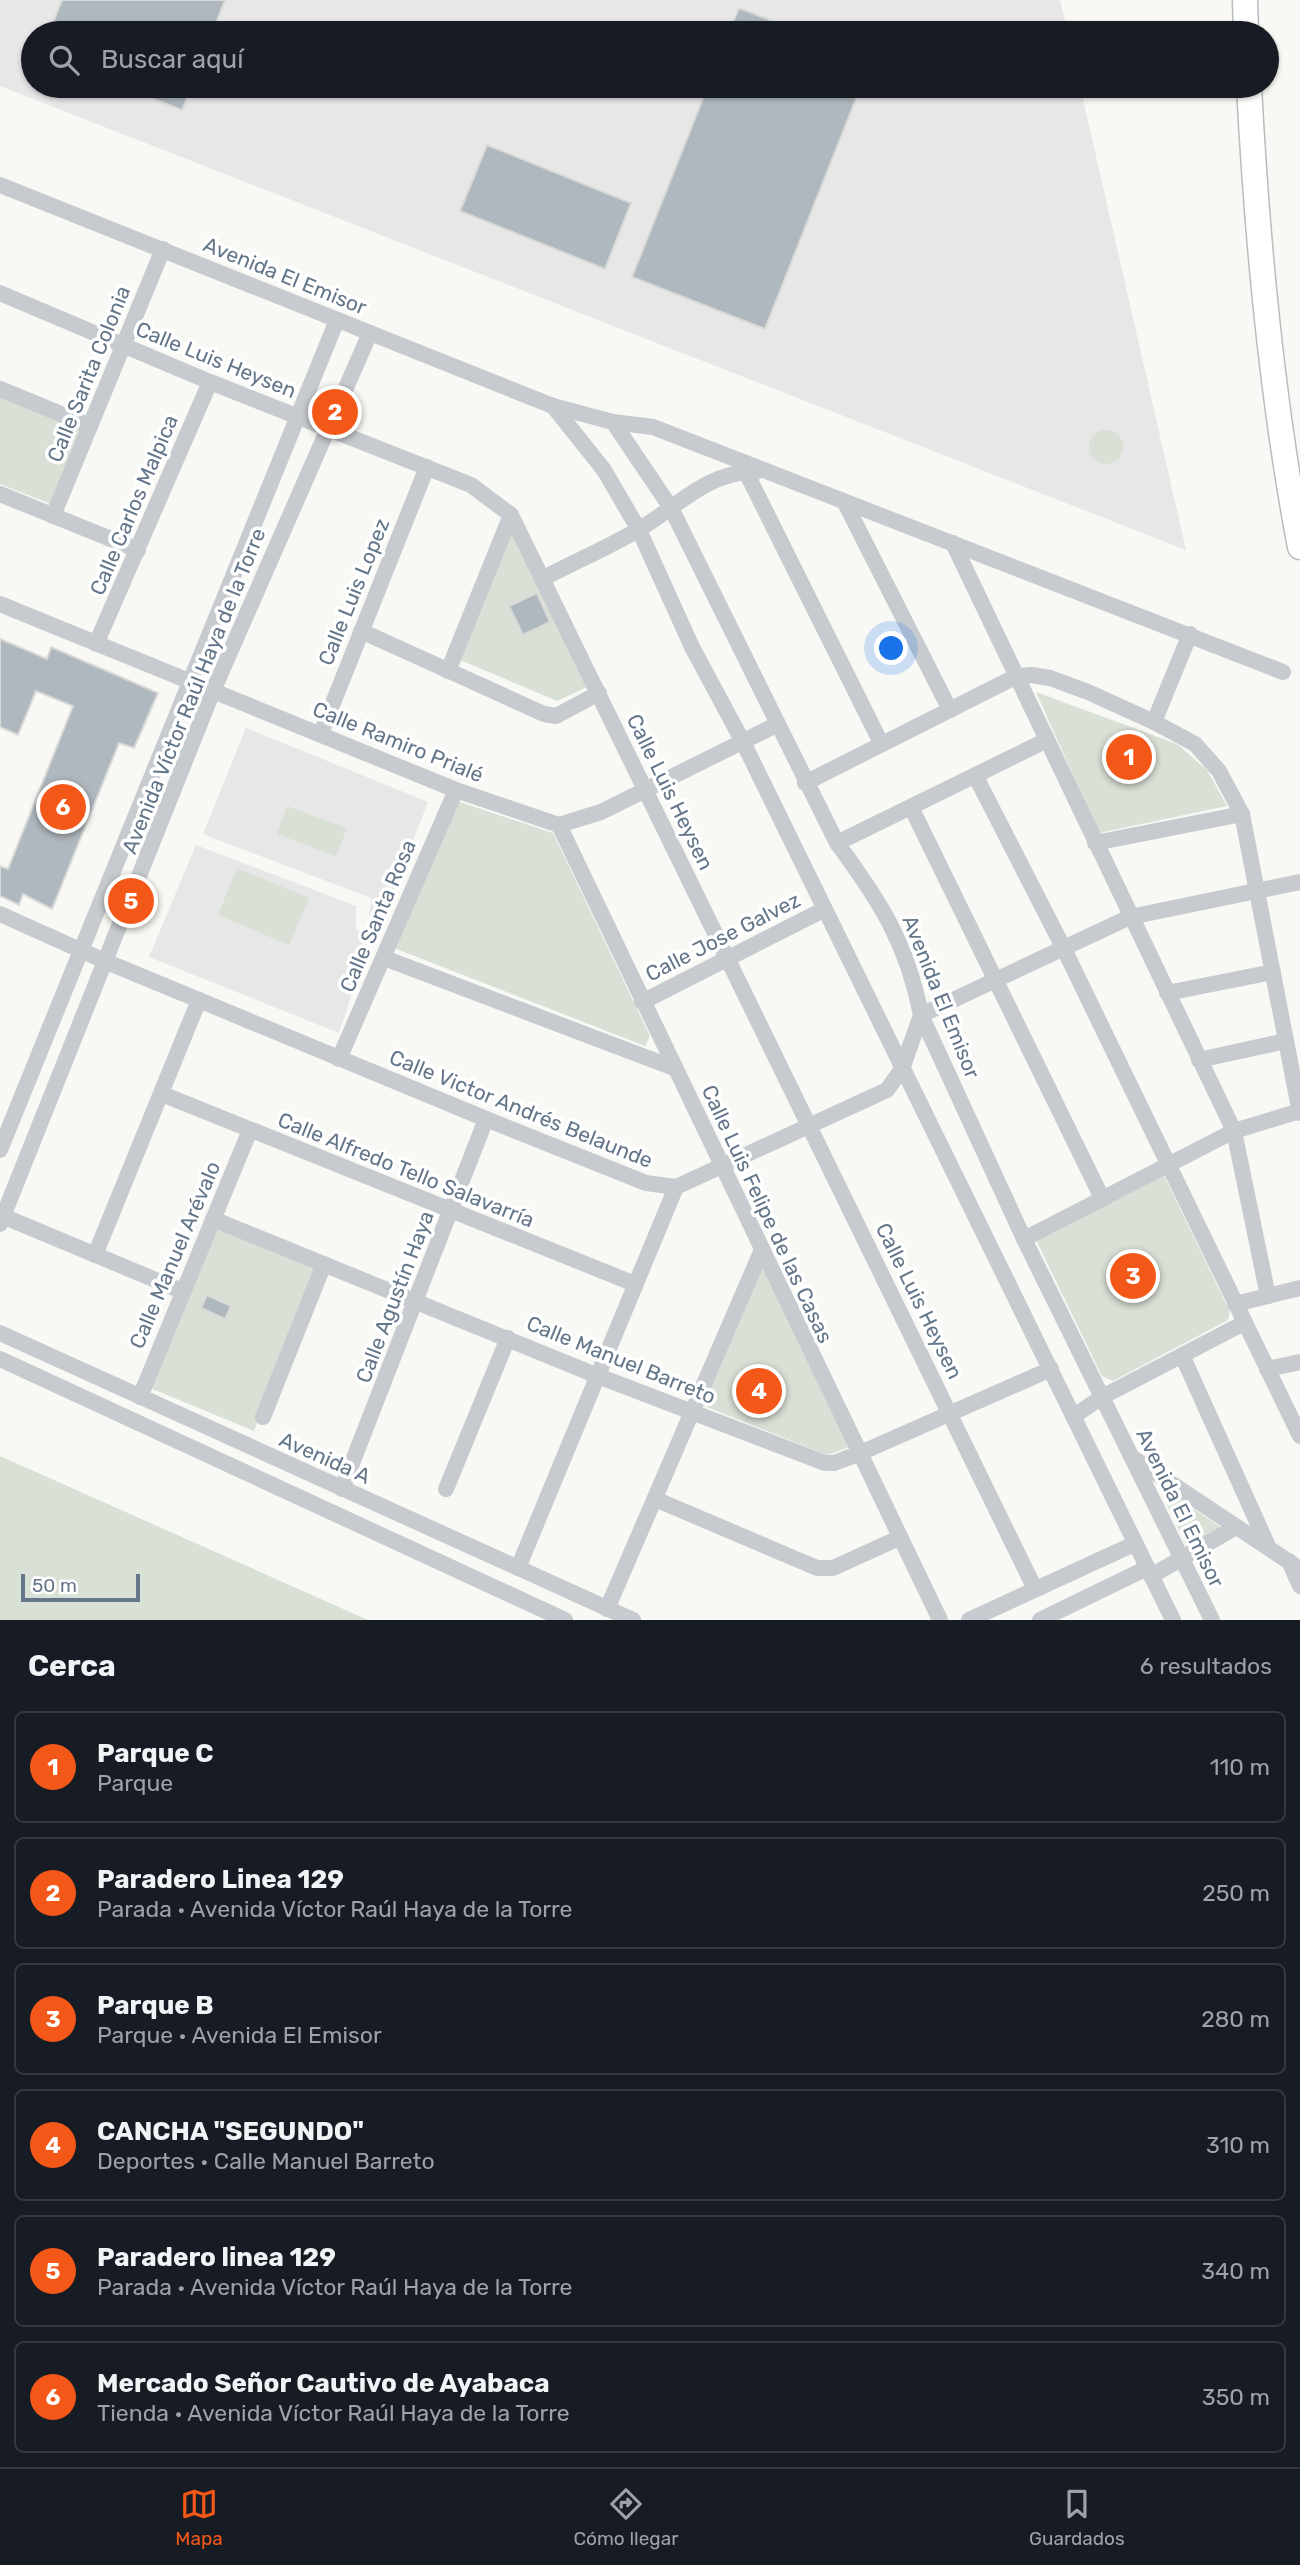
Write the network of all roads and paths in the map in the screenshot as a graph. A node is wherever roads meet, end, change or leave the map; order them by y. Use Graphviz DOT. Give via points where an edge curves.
graph roads {
  1 [pos="1245,0"];
  2 [pos="1246,21"];
  3 [pos="1250,98"];
  4 [pos="0,185"];
  5 [pos="163,249"];
  6 [pos="0,293"];
  7 [pos="337,320"];
  8 [pos="370,333"];
  9 [pos="124,346"];
  10 [pos="210,382"];
  11 [pos="0,390"];
  12 [pos="554,406"];
  13 [pos="298,416"];
  14 [pos="613,422"];
  15 [pos="90,426"];
  16 [pos="326,428"];
  17 [pos="427,467"];
  18 [pos="746,472"];
  19 [pos="767,472"];
  20 [pos="0,494"];
  21 [pos="845,503"];
  22 [pos="671,508"];
  23 [pos="511,515"];
  24 [pos="53,516"];
  25 [pos="639,530"];
  26 [pos="953,543"];
  27 [pos="1300,547"];
  28 [pos="138,550"];
  29 [pos="542,579"];
  30 [pos="0,604"];
  31 [pos="361,631"];
  32 [pos="1190,634"];
  33 [pos="96,644"];
  34 [pos="449,671"];
  35 [pos="1283,673"];
  36 [pos="1017,676"];
  37 [pos="192,684"];
  38 [pos="214,691"];
  39 [pos="598,693"];
  40 [pos="950,710"];
  41 [pos="1154,722"];
  42 [pos="776,725"];
  43 [pos="321,733"];
  44 [pos="1046,740"];
  45 [pos="743,742"];
  46 [pos="881,743"];
  47 [pos="975,775"];
  48 [pos="805,783"];
  49 [pos="645,788"];
  50 [pos="456,790"];
  51 [pos="911,807"];
  52 [pos="1242,814"];
  53 [pos="559,825"];
  54 [pos="837,843"];
  55 [pos="1095,844"];
  56 [pos="1300,882"];
  57 [pos="1258,891"];
  58 [pos="823,910"];
  59 [pos="0,914"];
  60 [pos="1130,916"];
  61 [pos="1064,949"];
  62 [pos="82,951"];
  63 [pos="384,958"];
  64 [pos="729,960"];
  65 [pos="107,962"];
  66 [pos="1273,972"];
  67 [pos="997,981"];
  68 [pos="1167,993"];
  69 [pos="199,1000"];
  70 [pos="642,1002"];
  71 [pos="921,1015"];
  72 [pos="1286,1041"];
  73 [pos="339,1059"];
  74 [pos="1199,1060"];
  75 [pos="674,1068"];
  76 [pos="902,1069"];
  77 [pos="162,1094"];
  78 [pos="1300,1112"];
  79 [pos="6,1119"];
  80 [pos="486,1119"];
  81 [pos="810,1125"];
  82 [pos="250,1130"];
  83 [pos="1234,1131"];
  84 [pos="0,1150"];
  85 [pos="1167,1164"];
  86 [pos="720,1166"];
  87 [pos="676,1187"];
  88 [pos="1102,1198"];
  89 [pos="451,1212"];
  90 [pos="1,1219"];
  91 [pos="213,1219"];
  92 [pos="1024,1239"];
  93 [pos="761,1252"];
  94 [pos="95,1255"];
  95 [pos="324,1264"];
  96 [pos="635,1284"];
  97 [pos="1300,1288"];
  98 [pos="182,1292"];
  99 [pos="1268,1296"];
  100 [pos="417,1301"];
  101 [pos="1235,1304"];
  102 [pos="1244,1323"];
  103 [pos="0,1333"];
  104 [pos="508,1338"];
  105 [pos="1182,1355"];
  106 [pos="0,1359"];
  107 [pos="1300,1362"];
  108 [pos="1051,1369"];
  109 [pos="1267,1369"];
  110 [pos="598,1376"];
  111 [pos="140,1396"];
  112 [pos="1101,1397"];
  113 [pos="692,1411"];
  114 [pos="950,1412"];
  115 [pos="1074,1416"];
  116 [pos="263,1417"];
  117 [pos="1300,1436"];
  118 [pos="858,1454"];
  119 [pos="1132,1457"];
  120 [pos="342,1489"];
  121 [pos="446,1489"];
  122 [pos="655,1499"];
  123 [pos="1236,1527"];
  124 [pos="899,1538"];
  125 [pos="1134,1544"];
  126 [pos="1268,1546"];
  127 [pos="1183,1560"];
  128 [pos="1295,1565"];
  129 [pos="518,1568"];
  130 [pos="1149,1572"];
  131 [pos="1300,1586"];
  132 [pos="1035,1589"];
  133 [pos="607,1609"];
  134 [pos="565,1620"];
  135 [pos="633,1620"];
  136 [pos="940,1620"];
  137 [pos="969,1620"];
  138 [pos="1040,1620"];
  139 [pos="1173,1620"];
  140 [pos="1212,1620"];
  1 -- 2 [label="highway"];
  3 -- 27 [label="highway" via="1276,403"];
  4 -- 5 [label="street, Avenida El Emisor"];
  5 -- 7 [label="street, Avenida El Emisor"];
  5 -- 9 [label="street, Calle Sarita Colonia"];
  6 -- 9 [label="street, Calle Luis Heysen"];
  7 -- 8 [label="street, Avenida El Emisor"];
  7 -- 13 [label="street, Avenida Víctor Raúl Haya de la Torre"];
  8 -- 12 [label="street, Avenida El Emisor"];
  8 -- 16 [label="street, Avenida Víctor Raúl Haya de la Torre"];
  9 -- 10 [label="street, Calle Luis Heysen"];
  9 -- 15 [label="street, Calle Sarita Colonia"];
  10 -- 13 [label="street, Calle Luis Heysen"];
  10 -- 28 [label="street, Calle Carlos Malpica"];
  11 -- 15 [label="street"];
  12 -- 14 [label="street, Avenida El Emisor"];
  12 -- 25 [label="street" via="604,470"];
  13 -- 16 [label="street, Calle Luis Heysen"];
  13 -- 37 [label="street, Avenida Víctor Raúl Haya de la Torre"];
  14 -- 19 [label="street" via="653,427"];
  14 -- 22 [label="street, Avenida El Emisor"];
  15 -- 24 [label="street, Calle Sarita Colonia"];
  16 -- 17 [label="street, Calle Luis Heysen"];
  16 -- 38 [label="street, Avenida Víctor Raúl Haya de la Torre"];
  17 -- 23 [label="street, Calle Luis Heysen" via="471,485"];
  17 -- 31 [label="street, Calle Luis Lopez"];
  18 -- 19 [label="street"];
  18 -- 22 [label="street" via="704,485"];
  18 -- 46 [label="street"];
  19 -- 21 [label="street"];
  20 -- 24 [label="street"];
  21 -- 26 [label="street"];
  21 -- 40 [label="street"];
  22 -- 25 [label="street"];
  22 -- 42 [label="street, Avenida El Emisor"];
  23 -- 29 [label="street, Calle Luis Heysen"];
  23 -- 34 [label="street"];
  24 -- 28 [label="street"];
  25 -- 29 [label="street"];
  25 -- 45 [label="street" via="692,647"];
  26 -- 32 [label="street"];
  26 -- 36 [label="street"];
  28 -- 33 [label="street, Calle Carlos Malpica"];
  29 -- 39 [label="street, Calle Luis Heysen"];
  30 -- 33 [label="street, Calle Ramiro Prialé"];
  31 -- 34 [label="street"];
  31 -- 43 [label="street, Calle Luis Lopez"];
  32 -- 35 [label="street"];
  32 -- 41 [label="street"];
  33 -- 37 [label="street, Calle Ramiro Prialé"];
  34 -- 39 [label="street" via="556,716"];
  36 -- 40 [label="street"];
  36 -- 41 [label="street" via="1050,678"];
  36 -- 44 [label="street"];
  37 -- 38 [label="street, Calle Ramiro Prialé"];
  37 -- 62 [label="street, Avenida Víctor Raúl Haya de la Torre"];
  38 -- 43 [label="street, Calle Ramiro Prialé"];
  38 -- 65 [label="street, Avenida Víctor Raúl Haya de la Torre"];
  39 -- 49 [label="street, Calle Luis Heysen"];
  40 -- 46 [label="street"];
  41 -- 52 [label="street" via="1195,744 1212,762"];
  42 -- 45 [label="street"];
  42 -- 48 [label="street, Avenida El Emisor"];
  43 -- 50 [label="street, Calle Ramiro Prialé"];
  44 -- 47 [label="street"];
  44 -- 55 [label="street"];
  45 -- 49 [label="street"];
  45 -- 58 [label="street"];
  46 -- 48 [label="street"];
  47 -- 51 [label="street"];
  47 -- 61 [label="street"];
  48 -- 54 [label="street, Avenida El Emisor"];
  49 -- 53 [label="street" via="601,812"];
  49 -- 64 [label="street, Calle Luis Heysen"];
  50 -- 53 [label="street, Calle Ramiro Prialé"];
  50 -- 63 [label="street, Calle Santa Rosa"];
  51 -- 54 [label="street"];
  51 -- 67 [label="street"];
  52 -- 55 [label="street"];
  52 -- 57 [label="street"];
  53 -- 70 [label="street, Calle Luis Felipe de las Casas"];
  54 -- 71 [label="street, Avenida El Emisor" via="900,940"];
  55 -- 60 [label="street"];
  56 -- 57 [label="street"];
  57 -- 60 [label="street"];
  57 -- 66 [label="street"];
  58 -- 64 [label="street, Calle Jose Galvez"];
  58 -- 76 [label="street"];
  59 -- 62 [label="street, Calle Victor Andrés Belaunde"];
  60 -- 61 [label="street"];
  60 -- 68 [label="street"];
  61 -- 67 [label="street"];
  61 -- 85 [label="street"];
  62 -- 65 [label="street, Calle Victor Andrés Belaunde"];
  62 -- 79 [label="street, Avenida Víctor Raúl Haya de la Torre"];
  63 -- 73 [label="street, Calle Santa Rosa"];
  63 -- 75 [label="street"];
  64 -- 70 [label="street, Calle Jose Galvez"];
  64 -- 81 [label="street, Calle Luis Heysen"];
  65 -- 69 [label="street, Calle Victor Andrés Belaunde"];
  65 -- 90 [label="street, Avenida Víctor Raúl Haya de la Torre"];
  66 -- 68 [label="street"];
  66 -- 72 [label="street"];
  67 -- 71 [label="street"];
  67 -- 88 [label="street"];
  68 -- 74 [label="street"];
  69 -- 73 [label="street, Calle Victor Andrés Belaunde"];
  69 -- 77 [label="street"];
  70 -- 75 [label="street, Calle Luis Felipe de las Casas"];
  71 -- 76 [label="street"];
  71 -- 92 [label="street, Avenida El Emisor"];
  72 -- 74 [label="street"];
  72 -- 78 [label="street"];
  73 -- 80 [label="street, Calle Victor Andrés Belaunde"];
  74 -- 83 [label="street"];
  75 -- 86 [label="street, Calle Luis Felipe de las Casas"];
  76 -- 81 [label="street" via="887,1090"];
  76 -- 108 [label="street"];
  77 -- 82 [label="street, Calle Alfredo Tello Salavarría"];
  77 -- 94 [label="street"];
  78 -- 83 [label="street"];
  79 -- 84 [label="street, Avenida Víctor Raúl Haya de la Torre"];
  80 -- 87 [label="street, Calle Victor Andrés Belaunde" via="646,1183"];
  80 -- 89 [label="street, Calle Agustín Haya"];
  81 -- 86 [label="street"];
  81 -- 114 [label="street, Calle Luis Heysen"];
  82 -- 89 [label="street, Calle Alfredo Tello Salavarría"];
  82 -- 91 [label="street, Calle Manuel Arévalo"];
  83 -- 85 [label="street"];
  83 -- 99 [label="street"];
  85 -- 88 [label="street"];
  85 -- 101 [label="street"];
  86 -- 87 [label="street"];
  86 -- 93 [label="street, Calle Luis Felipe de las Casas"];
  87 -- 96 [label="street"];
  88 -- 92 [label="street"];
  89 -- 96 [label="street, Calle Alfredo Tello Salavarría"];
  89 -- 100 [label="street, Calle Agustín Haya"];
  90 -- 94 [label="street"];
  91 -- 95 [label="street, Calle Manuel Barreto"];
  91 -- 98 [label="street, Calle Manuel Arévalo"];
  92 -- 112 [label="street, Avenida El Emisor"];
  93 -- 113 [label="street"];
  93 -- 118 [label="street, Calle Luis Felipe de las Casas"];
  94 -- 98 [label="street"];
  95 -- 100 [label="street, Calle Manuel Barreto"];
  95 -- 116 [label="street"];
  96 -- 110 [label="street"];
  97 -- 99 [label="street"];
  98 -- 111 [label="street, Calle Manuel Arévalo"];
  99 -- 101 [label="street"];
  100 -- 104 [label="street, Calle Manuel Barreto"];
  100 -- 120 [label="street, Calle Agustín Haya"];
  101 -- 102 [label="street"];
  102 -- 105 [label="street"];
  102 -- 109 [label="street"];
  103 -- 111 [label="street, Avenida A"];
  104 -- 110 [label="street, Calle Manuel Barreto"];
  104 -- 121 [label="street"];
  105 -- 112 [label="street"];
  105 -- 126 [label="street"];
  106 -- 134 [label="street"];
  107 -- 109 [label="street"];
  108 -- 114 [label="street, Calle Manuel Barreto"];
  108 -- 115 [label="street"];
  109 -- 117 [label="street"];
  110 -- 113 [label="street, Calle Manuel Barreto"];
  110 -- 129 [label="street"];
  111 -- 120 [label="street, Avenida A"];
  112 -- 115 [label="street"];
  112 -- 119 [label="street, Avenida El Emisor"];
  113 -- 118 [label="street, Calle Manuel Barreto" via="825,1463"];
  113 -- 122 [label="street"];
  114 -- 118 [label="street, Calle Manuel Barreto"];
  114 -- 132 [label="street, Calle Luis Heysen"];
  115 -- 125 [label="street"];
  118 -- 124 [label="street, Calle Luis Felipe de las Casas"];
  119 -- 123 [label="street"];
  119 -- 127 [label="street, Avenida El Emisor"];
  120 -- 129 [label="street, Avenida A"];
  122 -- 124 [label="street" via="817,1567 833,1568"];
  122 -- 133 [label="street"];
  123 -- 126 [label="street"];
  123 -- 127 [label="street"];
  124 -- 136 [label="street, Calle Luis Felipe de las Casas"];
  125 -- 130 [label="street"];
  125 -- 132 [label="street"];
  126 -- 128 [label="street"];
  127 -- 130 [label="street"];
  127 -- 140 [label="street, Avenida El Emisor"];
  128 -- 131 [label="street"];
  129 -- 133 [label="street, Avenida A"];
  130 -- 138 [label="street"];
  130 -- 139 [label="street"];
  132 -- 137 [label="street"];
  133 -- 135 [label="street, Avenida A"];
}
